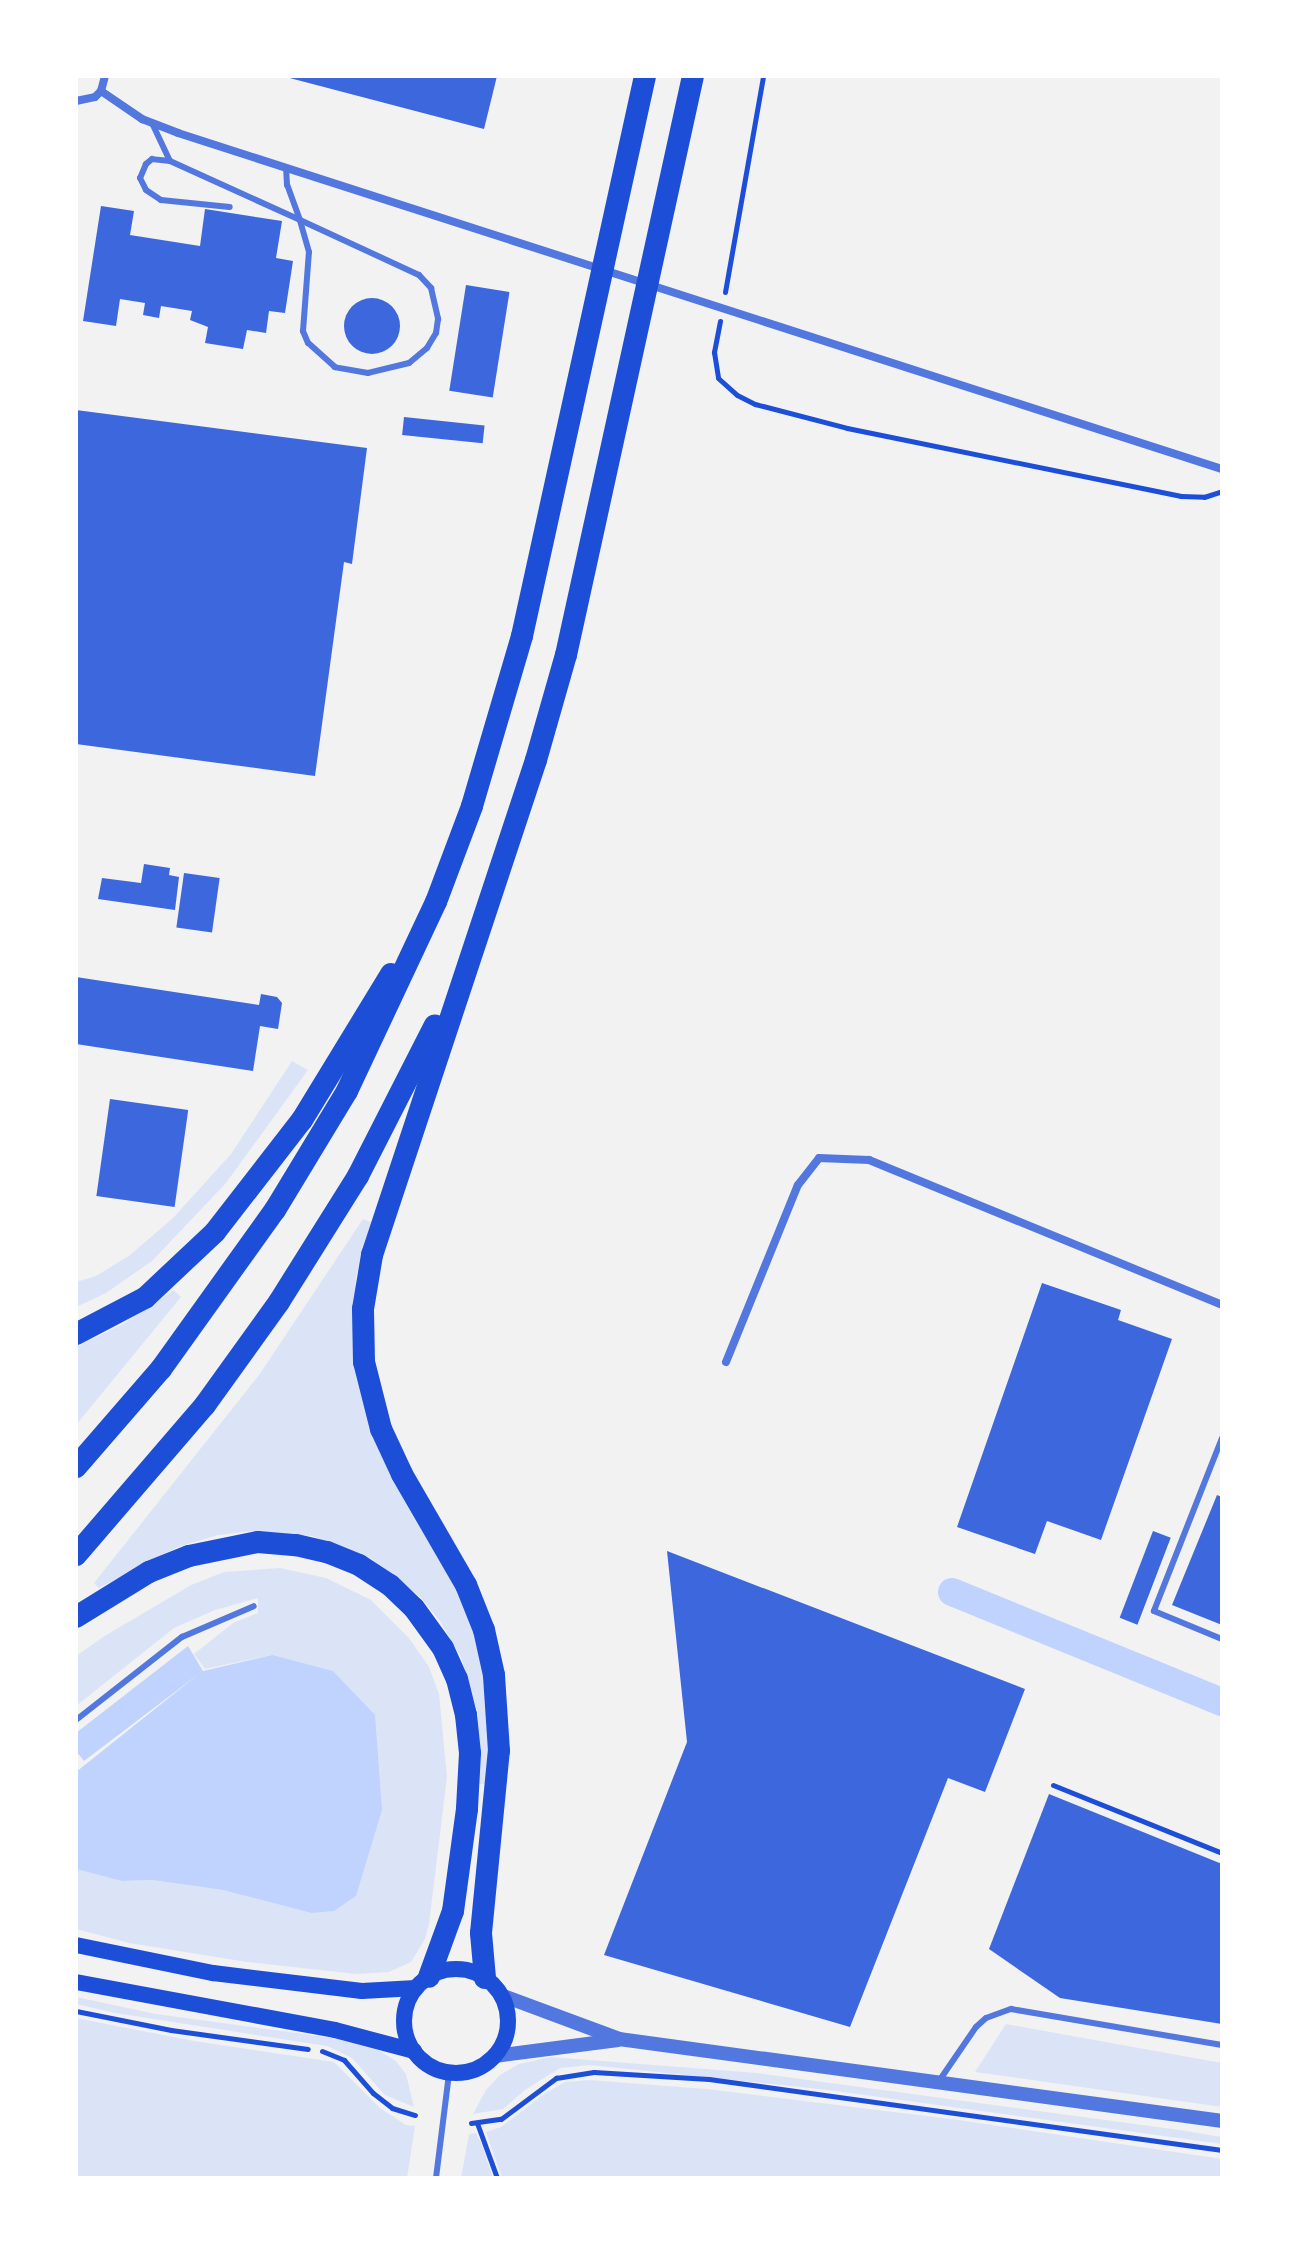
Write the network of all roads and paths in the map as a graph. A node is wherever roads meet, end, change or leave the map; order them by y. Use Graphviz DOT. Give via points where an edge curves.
graph roads {
  1 [pos="105,76"];
  2 [pos="645,76"];
  3 [pos="693,76"];
  4 [pos="101,91"];
  5 [pos="76,104"];
  6 [pos="152,123"];
  7 [pos="170,161"];
  8 [pos="286,168"];
  9 [pos="230,207"];
  10 [pos="300,220"];
  11 [pos="1222,469"];
  12 [pos="509,840"];
  13 [pos="443,883"];
  14 [pos="1222,1305"];
  15 [pos="76,1334"];
  16 [pos="726,1362"];
  17 [pos="1222,1438"];
  18 [pos="76,1467"];
  19 [pos="76,1555"];
  20 [pos="254,1606"];
  21 [pos="76,1617"];
  22 [pos="1222,1639"];
  23 [pos="76,1720"];
  24 [pos="1053,1785"];
  25 [pos="1222,1853"];
  26 [pos="76,1945"];
  27 [pos="485,1978"];
  28 [pos="76,1982"];
  29 [pos="423,1982"];
  30 [pos="501,1995"];
  31 [pos="76,2011"];
  32 [pos="619,2039"];
  33 [pos="1222,2045"];
  34 [pos="414,2051"];
  35 [pos="495,2056"];
  36 [pos="449,2073"];
  37 [pos="939,2081"];
  38 [pos="415,2115"];
  39 [pos="1222,2121"];
  40 [pos="1222,2150"];
  41 [pos="436,2178"];
  42 [pos="497,2178"];
  1 -- 4 [label="street"];
  2 -- 13 [label="highway" via="526,622 485,766"];
  3 -- 12 [label="highway" via="583,586"];
  4 -- 5 [label="street"];
  4 -- 6 [label="street"];
  6 -- 7 [label="lane"];
  6 -- 8 [label="street"];
  7 -- 9 [label="lane" via="152,159 146,164 140,178 146,190 161,200"];
  7 -- 10 [label="lane"];
  8 -- 10 [label="lane"];
  8 -- 11 [label="street"];
  10 -- 10 [label="lane" via="419,275 437,302 436,333 427,348 409,363 368,373 335,367 308,343 303,331 309,252"];
  12 -- 19 [label="highway" via="423,1050 320,1239 205,1405"];
  12 -- 27 [label="highway" via="372,1255 362,1338 368,1387 381,1429 466,1585 494,1675 499,1751 481,1933"];
  13 -- 15 [label="highway" via="318,1096 240,1203 189,1260 145,1298"];
  13 -- 18 [label="highway" via="353,1079 275,1210 161,1369"];
  14 -- 16 [label="street" via="869,1160 819,1158 798,1185"];
  17 -- 22 [label="lane" via="1154,1611"];
  20 -- 23 [label="lane" via="182,1637"];
  21 -- 29 [label="highway" via="149,1572 189,1556 258,1542 338,1556 390,1585 414,1608 443,1648 457,1679 470,1753 453,1911"];
  24 -- 25 [label="path"];
  26 -- 29 [label="main road" via="213,1973 362,1991"];
  27 -- 29 [label="main road" via="452,1969"];
  27 -- 30 [label="main road"];
  28 -- 34 [label="main road" via="335,2030"];
  29 -- 34 [label="main road" via="405,2013 407,2040"];
  30 -- 32 [label="street"];
  30 -- 35 [label="main road" via="507,2007 507,2033"];
  31 -- 38 [label="path" via="326,2052 351,2065 381,2101"];
  32 -- 35 [label="street"];
  32 -- 37 [label="street"];
  33 -- 37 [label="lane" via="1011,2009 976,2027"];
  34 -- 36 [label="main road"];
  35 -- 36 [label="main road" via="474,2070"];
  36 -- 41 [label="lane"];
  37 -- 39 [label="street"];
  40 -- 42 [label="path" via="709,2079 594,2072 556,2078 501,2119 474,2123"];
}
